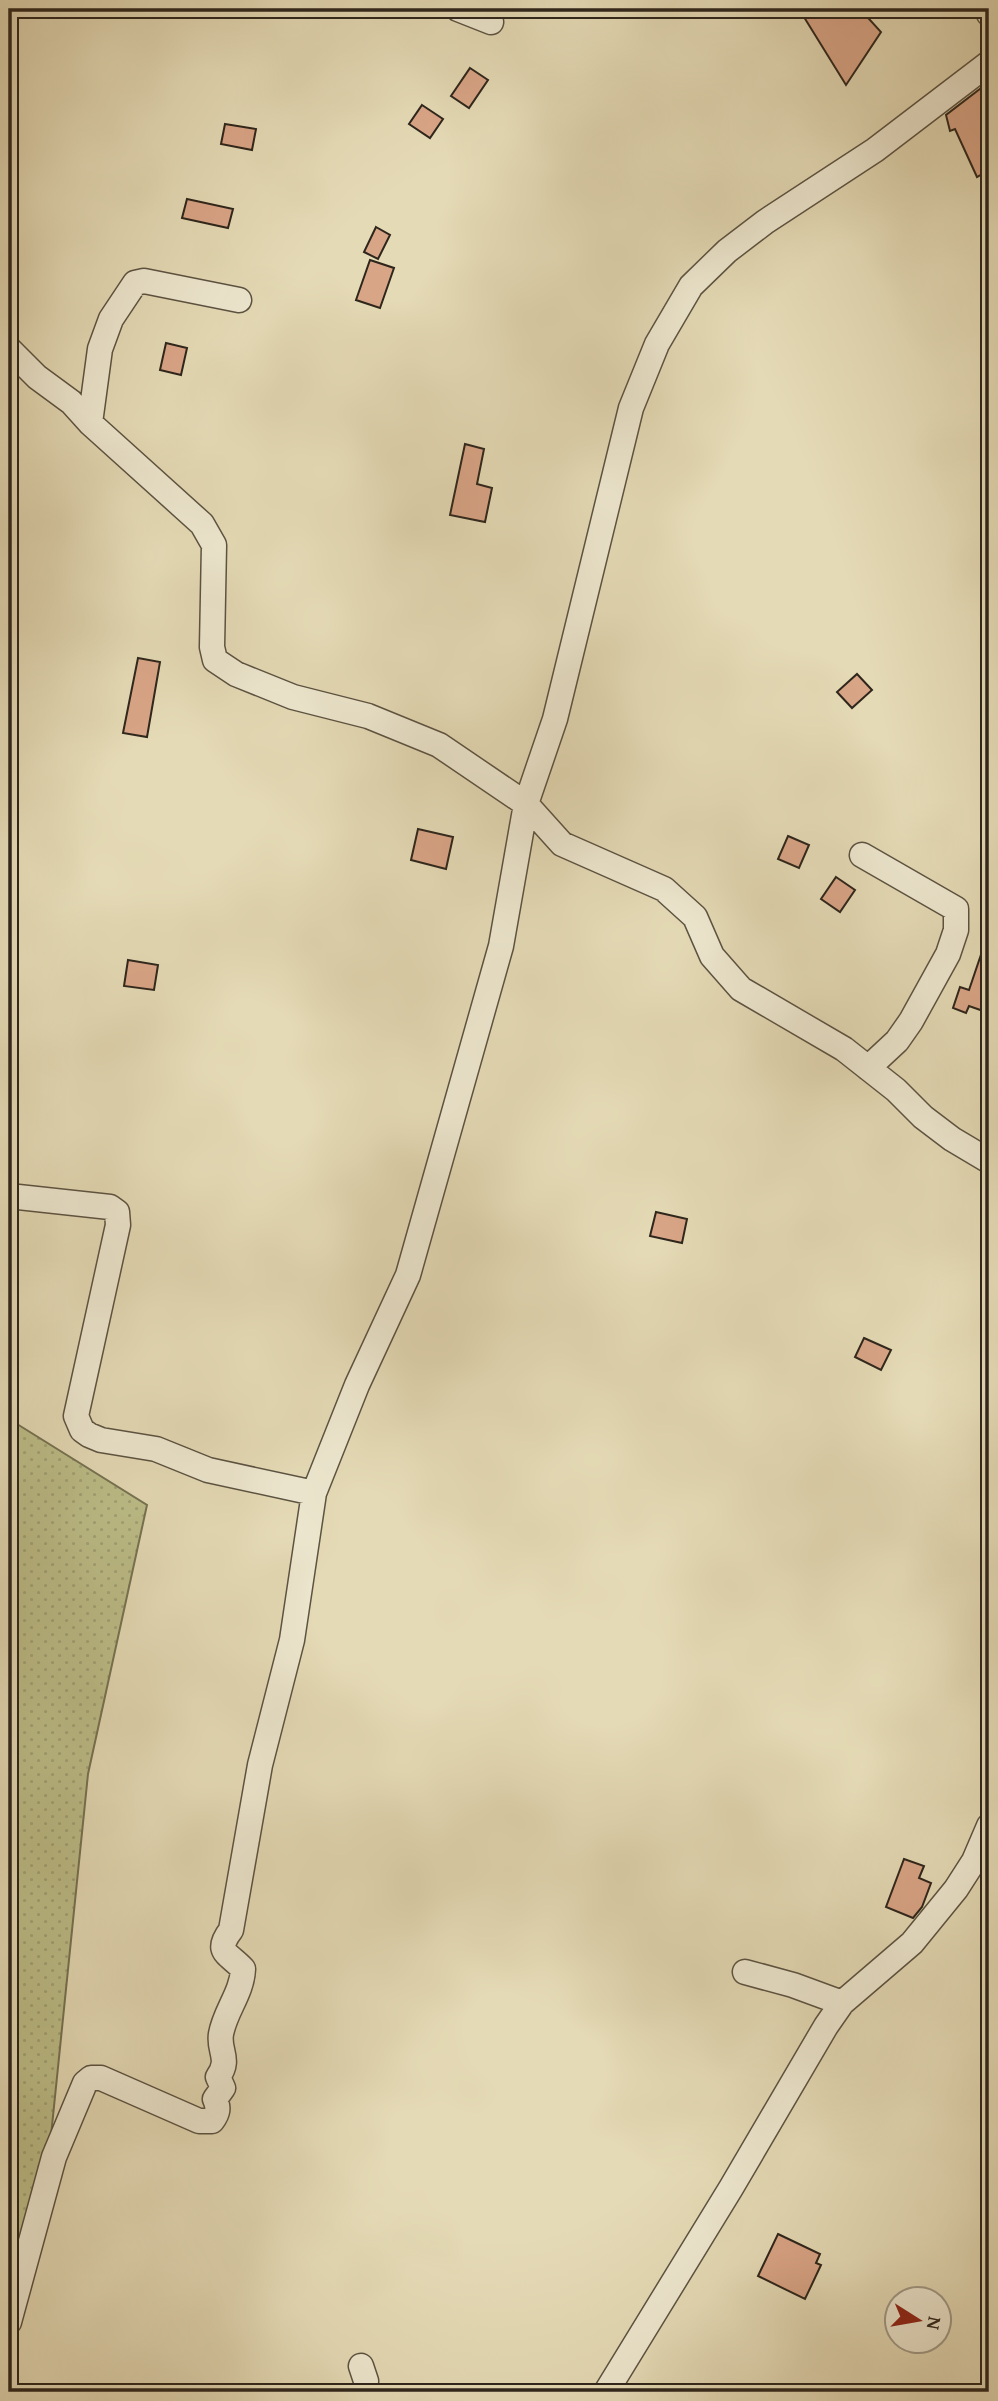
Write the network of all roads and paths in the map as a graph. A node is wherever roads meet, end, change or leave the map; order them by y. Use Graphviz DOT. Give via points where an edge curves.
graph roads {
  1 [pos="458,9"];
  2 [pos="987,9"];
  3 [pos="989,14"];
  4 [pos="491,22"];
  5 [pos="989,63"];
  6 [pos="239,300"];
  7 [pos="9,349"];
  8 [pos="90,423"];
  9 [pos="526,804"];
  10 [pos="862,855"];
  11 [pos="868,1068"];
  12 [pos="989,1161"];
  13 [pos="9,1196"];
  14 [pos="314,1493"];
  15 [pos="989,1826"];
  16 [pos="745,1972"];
  17 [pos="842,2003"];
  18 [pos="9,2322"];
  19 [pos="361,2366"];
  20 [pos="365,2392"];
  21 [pos="606,2392"];
  1 -- 4 [label="street"];
  2 -- 3 [label="street"];
  5 -- 9 [label="street" via="875,150 726,251 691,286 657,344 631,408 555,719"];
  6 -- 8 [label="street" via="135,283 111,318 100,349"];
  7 -- 8 [label="street"];
  8 -- 9 [label="street" via="185,506 214,545 215,660 236,674 293,697 368,716 439,746"];
  9 -- 11 [label="street" via="562,844 664,889 695,917 712,956 741,989"];
  9 -- 14 [label="street" via="501,946 408,1275"];
  10 -- 11 [label="street" via="956,909 956,930 948,954 911,1021"];
  11 -- 12 [label="street" via="923,1117"];
  13 -- 14 [label="street" via="110,1207 117,1212 76,1416 82,1430 101,1440 156,1449 208,1470"];
  14 -- 18 [label="street" via="292,1640 260,1765 231,1930 222,1942 227,1955 243,1969 243,1979 221,2034 225,2055 218,2077 223,2088 215,2099 218,2113 212,2121 199,2121 101,2078 85,2083 54,2157"];
  15 -- 17 [label="street" via="956,1889 912,1943"];
  16 -- 17 [label="street"];
  17 -- 21 [label="street"];
  19 -- 20 [label="street"];
}
